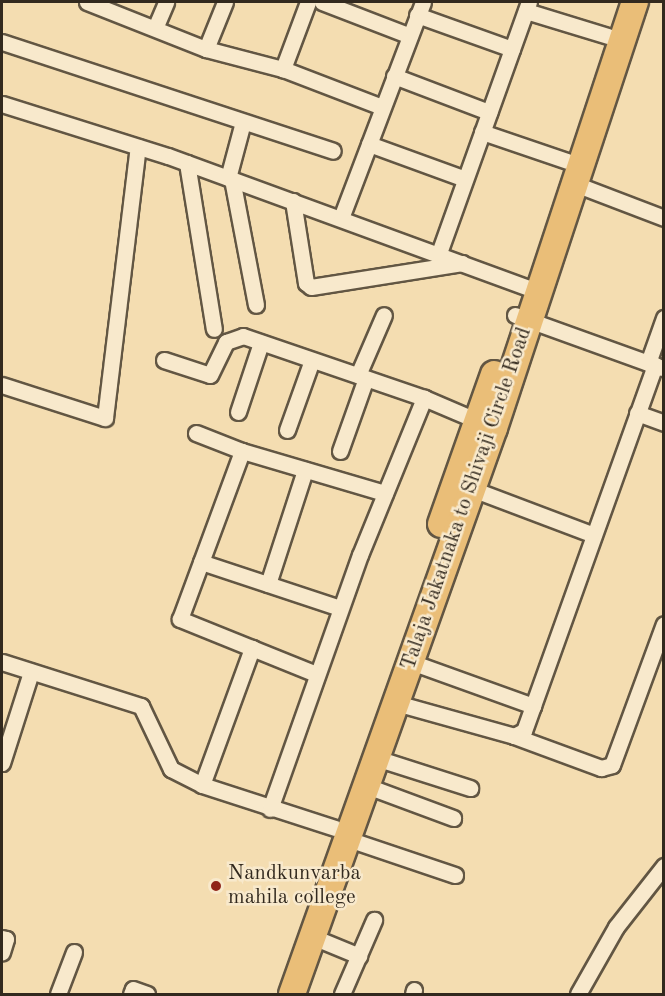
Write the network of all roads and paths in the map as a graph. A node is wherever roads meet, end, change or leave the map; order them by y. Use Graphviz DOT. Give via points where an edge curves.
graph roads {
  1 [pos="88,2"];
  2 [pos="166,2"];
  3 [pos="225,2"];
  4 [pos="308,2"];
  5 [pos="322,2"];
  6 [pos="619,2"];
  7 [pos="635,2"];
  8 [pos="527,6"];
  9 [pos="420,8"];
  10 [pos="156,26"];
  11 [pos="410,36"];
  12 [pos="608,36"];
  13 [pos="2,42"];
  14 [pos="206,49"];
  15 [pos="512,49"];
  16 [pos="283,69"];
  17 [pos="394,76"];
  18 [pos="2,104"];
  19 [pos="382,107"];
  20 [pos="489,112"];
  21 [pos="243,122"];
  22 [pos="482,132"];
  23 [pos="369,144"];
  24 [pos="138,147"];
  25 [pos="333,151"];
  26 [pos="187,163"];
  27 [pos="571,172"];
  28 [pos="230,179"];
  29 [pos="465,179"];
  30 [pos="292,201"];
  31 [pos="341,218"];
  32 [pos="663,218"];
  33 [pos="439,254"];
  34 [pos="462,262"];
  35 [pos="532,289"];
  36 [pos="256,304"];
  37 [pos="384,315"];
  38 [pos="522,318"];
  39 [pos="663,318"];
  40 [pos="214,329"];
  41 [pos="261,343"];
  42 [pos="164,360"];
  43 [pos="312,360"];
  44 [pos="655,366"];
  45 [pos="362,377"];
  46 [pos="2,385"];
  47 [pos="424,398"];
  48 [pos="238,412"];
  49 [pos="638,413"];
  50 [pos="478,421"];
  51 [pos="663,423"];
  52 [pos="287,430"];
  53 [pos="196,433"];
  54 [pos="242,451"];
  55 [pos="340,451"];
  56 [pos="305,470"];
  57 [pos="472,489"];
  58 [pos="385,493"];
  59 [pos="594,535"];
  60 [pos="201,562"];
  61 [pos="268,584"];
  62 [pos="340,608"];
  63 [pos="663,624"];
  64 [pos="252,648"];
  65 [pos="2,662"];
  66 [pos="411,662"];
  67 [pos="31,672"];
  68 [pos="316,674"];
  69 [pos="396,703"];
  70 [pos="533,706"];
  71 [pos="514,736"];
  72 [pos="376,758"];
  73 [pos="2,763"];
  74 [pos="202,785"];
  75 [pos="367,786"];
  76 [pos="470,788"];
  77 [pos="270,809"];
  78 [pos="453,818"];
  79 [pos="341,833"];
  80 [pos="663,866"];
  81 [pos="455,876"];
  82 [pos="374,920"];
  83 [pos="2,938"];
  84 [pos="313,938"];
  85 [pos="2,952"];
  86 [pos="74,952"];
  87 [pos="359,956"];
  88 [pos="58,994"];
  89 [pos="130,994"];
  90 [pos="147,994"];
  91 [pos="278,994"];
  92 [pos="292,994"];
  93 [pos="342,994"];
  94 [pos="578,994"];
  1 -- 10 [label="street"];
  2 -- 10 [label="street"];
  3 -- 14 [label="street"];
  4 -- 16 [label="street"];
  5 -- 11 [label="street"];
  6 -- 12 [label="highway, Talaja Jakatnaka to Shivaji Circle Road"];
  7 -- 27 [label="highway, Talaja Jakatnaka to Shivaji Circle Road"];
  8 -- 12 [label="street"];
  8 -- 15 [label="street"];
  9 -- 11 [label="street"];
  9 -- 15 [label="street"];
  10 -- 14 [label="street"];
  11 -- 17 [label="street"];
  12 -- 27 [label="highway, Talaja Jakatnaka to Shivaji Circle Road"];
  13 -- 21 [label="street"];
  14 -- 16 [label="street"];
  15 -- 20 [label="street"];
  16 -- 19 [label="street"];
  17 -- 19 [label="street"];
  17 -- 20 [label="street"];
  18 -- 24 [label="street"];
  19 -- 23 [label="street"];
  20 -- 22 [label="street"];
  21 -- 25 [label="street"];
  21 -- 28 [label="street"];
  22 -- 27 [label="street"];
  22 -- 29 [label="street"];
  23 -- 29 [label="street"];
  23 -- 31 [label="street"];
  24 -- 26 [label="street"];
  24 -- 46 [label="street" via="105,418"];
  26 -- 28 [label="street"];
  26 -- 40 [label="street"];
  27 -- 32 [label="street"];
  27 -- 35 [label="highway, Talaja Jakatnaka to Shivaji Circle Road"];
  28 -- 30 [label="street"];
  28 -- 36 [label="street"];
  29 -- 33 [label="street"];
  30 -- 31 [label="street"];
  30 -- 34 [label="street" via="306,283 311,287"];
  31 -- 33 [label="street"];
  33 -- 34 [label="street"];
  34 -- 35 [label="street"];
  35 -- 38 [label="highway, Talaja Jakatnaka to Shivaji Circle Road"];
  37 -- 45 [label="street"];
  38 -- 44 [label="street"];
  38 -- 50 [label="highway, Talaja Jakatnaka to Shivaji Circle Road"];
  38 -- 57 [label="highway, Talaja Jakatnaka to Shivaji Circle Road"];
  39 -- 44 [label="street"];
  41 -- 42 [label="street" via="243,336 230,340 210,375"];
  41 -- 43 [label="street"];
  41 -- 48 [label="street"];
  43 -- 45 [label="street"];
  43 -- 52 [label="street"];
  44 -- 49 [label="street"];
  45 -- 47 [label="street"];
  45 -- 55 [label="street"];
  47 -- 50 [label="street"];
  47 -- 58 [label="street"];
  49 -- 51 [label="street"];
  49 -- 59 [label="street"];
  50 -- 79 [label="highway, Talaja Jakatnaka to Shivaji Circle Road"];
  53 -- 54 [label="street"];
  54 -- 56 [label="street"];
  54 -- 60 [label="street"];
  56 -- 58 [label="street"];
  56 -- 61 [label="street"];
  57 -- 59 [label="street"];
  57 -- 66 [label="highway, Talaja Jakatnaka to Shivaji Circle Road"];
  58 -- 62 [label="street"];
  59 -- 70 [label="street"];
  60 -- 61 [label="street"];
  60 -- 64 [label="street" via="180,619"];
  61 -- 62 [label="street"];
  62 -- 68 [label="street"];
  63 -- 71 [label="street" via="612,765 601,768"];
  64 -- 68 [label="street"];
  64 -- 74 [label="street"];
  65 -- 67 [label="street"];
  66 -- 69 [label="highway, Talaja Jakatnaka to Shivaji Circle Road"];
  66 -- 70 [label="street"];
  67 -- 73 [label="street"];
  67 -- 74 [label="street" via="141,706 167,766"];
  68 -- 77 [label="street"];
  69 -- 71 [label="street"];
  69 -- 72 [label="highway, Talaja Jakatnaka to Shivaji Circle Road"];
  70 -- 71 [label="street" via="524,731"];
  72 -- 75 [label="highway, Talaja Jakatnaka to Shivaji Circle Road"];
  72 -- 76 [label="street"];
  74 -- 77 [label="street"];
  75 -- 78 [label="street"];
  75 -- 79 [label="highway, Talaja Jakatnaka to Shivaji Circle Road"];
  77 -- 79 [label="street"];
  79 -- 81 [label="street"];
  79 -- 84 [label="highway, Talaja Jakatnaka to Shivaji Circle Road"];
  79 -- 91 [label="highway, Talaja Jakatnaka to Shivaji Circle Road"];
  80 -- 94 [label="street" via="616,927"];
  82 -- 87 [label="street"];
  83 -- 85 [label="street" via="6,939"];
  84 -- 87 [label="street"];
  84 -- 92 [label="highway, Talaja Jakatnaka to Shivaji Circle Road"];
  86 -- 88 [label="street"];
  87 -- 93 [label="street"];
  89 -- 90 [label="street" via="133,989"];
}
